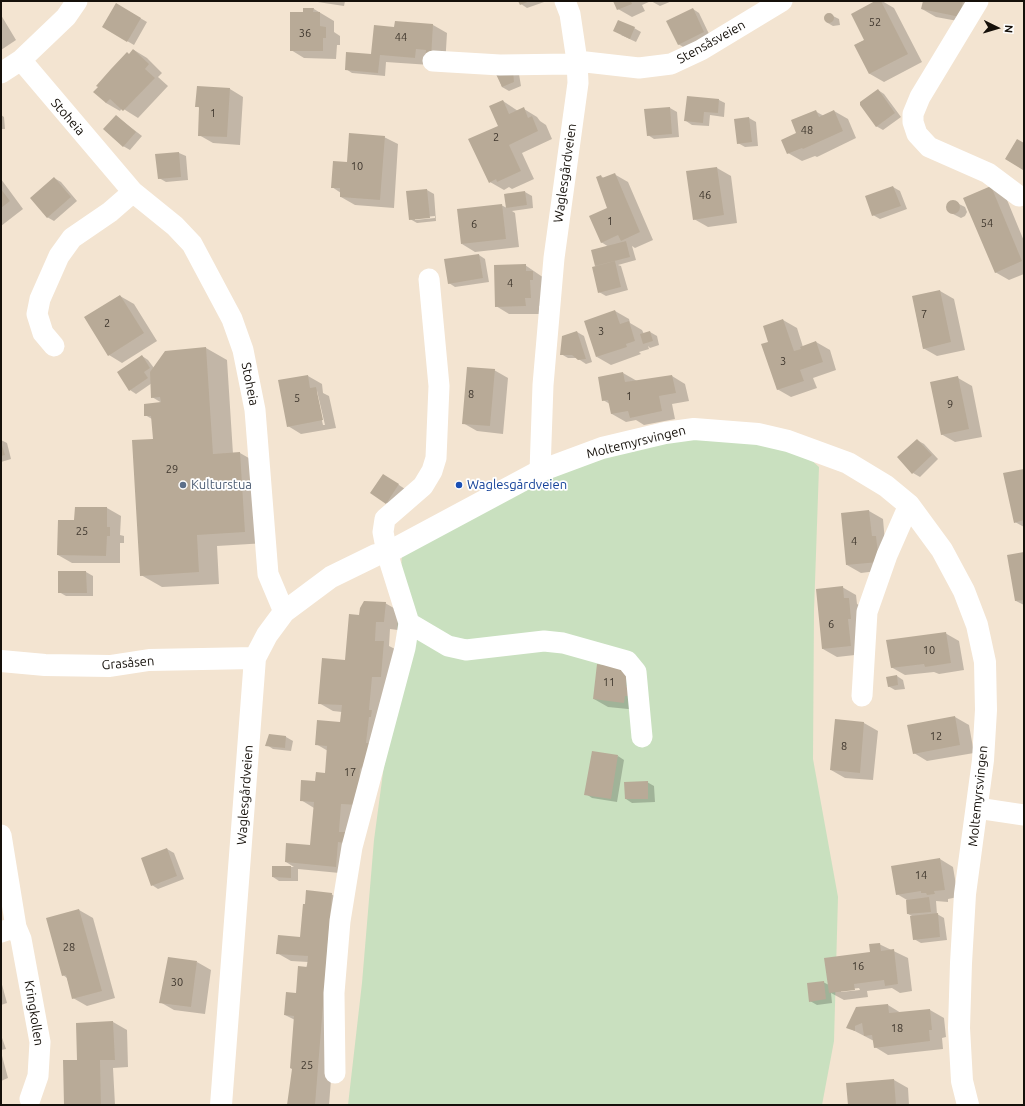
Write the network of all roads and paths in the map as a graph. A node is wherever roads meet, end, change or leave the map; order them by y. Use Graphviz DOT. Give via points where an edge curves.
graph roads {
  1 [pos="77,1"];
  2 [pos="565,1"];
  3 [pos="782,1"];
  4 [pos="978,1"];
  5 [pos="20,60"];
  6 [pos="434,61"];
  7 [pos="577,61"];
  8 [pos="1,73"];
  9 [pos="133,192"];
  10 [pos="1019,196"];
  11 [pos="429,279"];
  12 [pos="54,346"];
  13 [pos="540,471"];
  14 [pos="909,504"];
  15 [pos="387,552"];
  16 [pos="284,612"];
  17 [pos="408,623"];
  18 [pos="255,658"];
  19 [pos="1,662"];
  20 [pos="862,696"];
  21 [pos="642,737"];
  22 [pos="977,808"];
  23 [pos="1024,815"];
  24 [pos="1,835"];
  25 [pos="8,930"];
  26 [pos="335,1073"];
  27 [pos="30,1099"];
  28 [pos="221,1105"];
  29 [pos="968,1105"];
  1 -- 5 [label="street" via="66,17"];
  2 -- 7 [label="street" via="570,14"];
  3 -- 7 [label="street, Stensåsveien" via="701,50 671,64 639,68"];
  4 -- 10 [label="street" via="920,97 913,114 913,122 917,134 929,147 988,173"];
  5 -- 8 [label="street"];
  5 -- 9 [label="street, Stoheia"];
  6 -- 7 [label="street, Stensåsveien" via="500,65 571,64"];
  7 -- 13 [label="street, Waglesgårdveien" via="578,83 554,258 543,384"];
  9 -- 12 [label="street" via="110,212 72,238 59,256 40,299 37,314 43,333"];
  9 -- 16 [label="street, Stoheia" via="175,226 192,244 232,319 243,350 255,410 268,574"];
  11 -- 15 [label="street" via="439,386 436,458 423,486 385,519 383,532"];
  13 -- 14 [label="main road, Moltemyrsvingen" via="602,448 666,432 694,429 758,434 788,441 848,463 886,486"];
  13 -- 15 [label="main road, Waglesgårdveien"];
  14 -- 20 [label="street" via="887,555 867,612"];
  14 -- 22 [label="main road, Moltemyrsvingen" via="942,550 964,591 985,662 986,710"];
  15 -- 16 [label="main road, Waglesgårdveien" via="331,577"];
  15 -- 17 [label="street"];
  16 -- 18 [label="main road, Waglesgårdveien" via="267,634"];
  17 -- 21 [label="street" via="448,646 466,650 544,641 563,643 627,661 636,672"];
  17 -- 26 [label="street" via="405,648 352,847 340,921 334,993"];
  18 -- 19 [label="main road, Grasåsen" via="149,660 110,666"];
  18 -- 28 [label="main road, Waglesgårdveien"];
  22 -- 23 [label="street"];
  22 -- 29 [label="main road, Moltemyrsvingen" via="965,894 960,963 959,1028 962,1081"];
  24 -- 25 [label="street, Kringkollen"];
  25 -- 27 [label="street, Kringkollen" via="21,939 40,1042 38,1076"];
}
